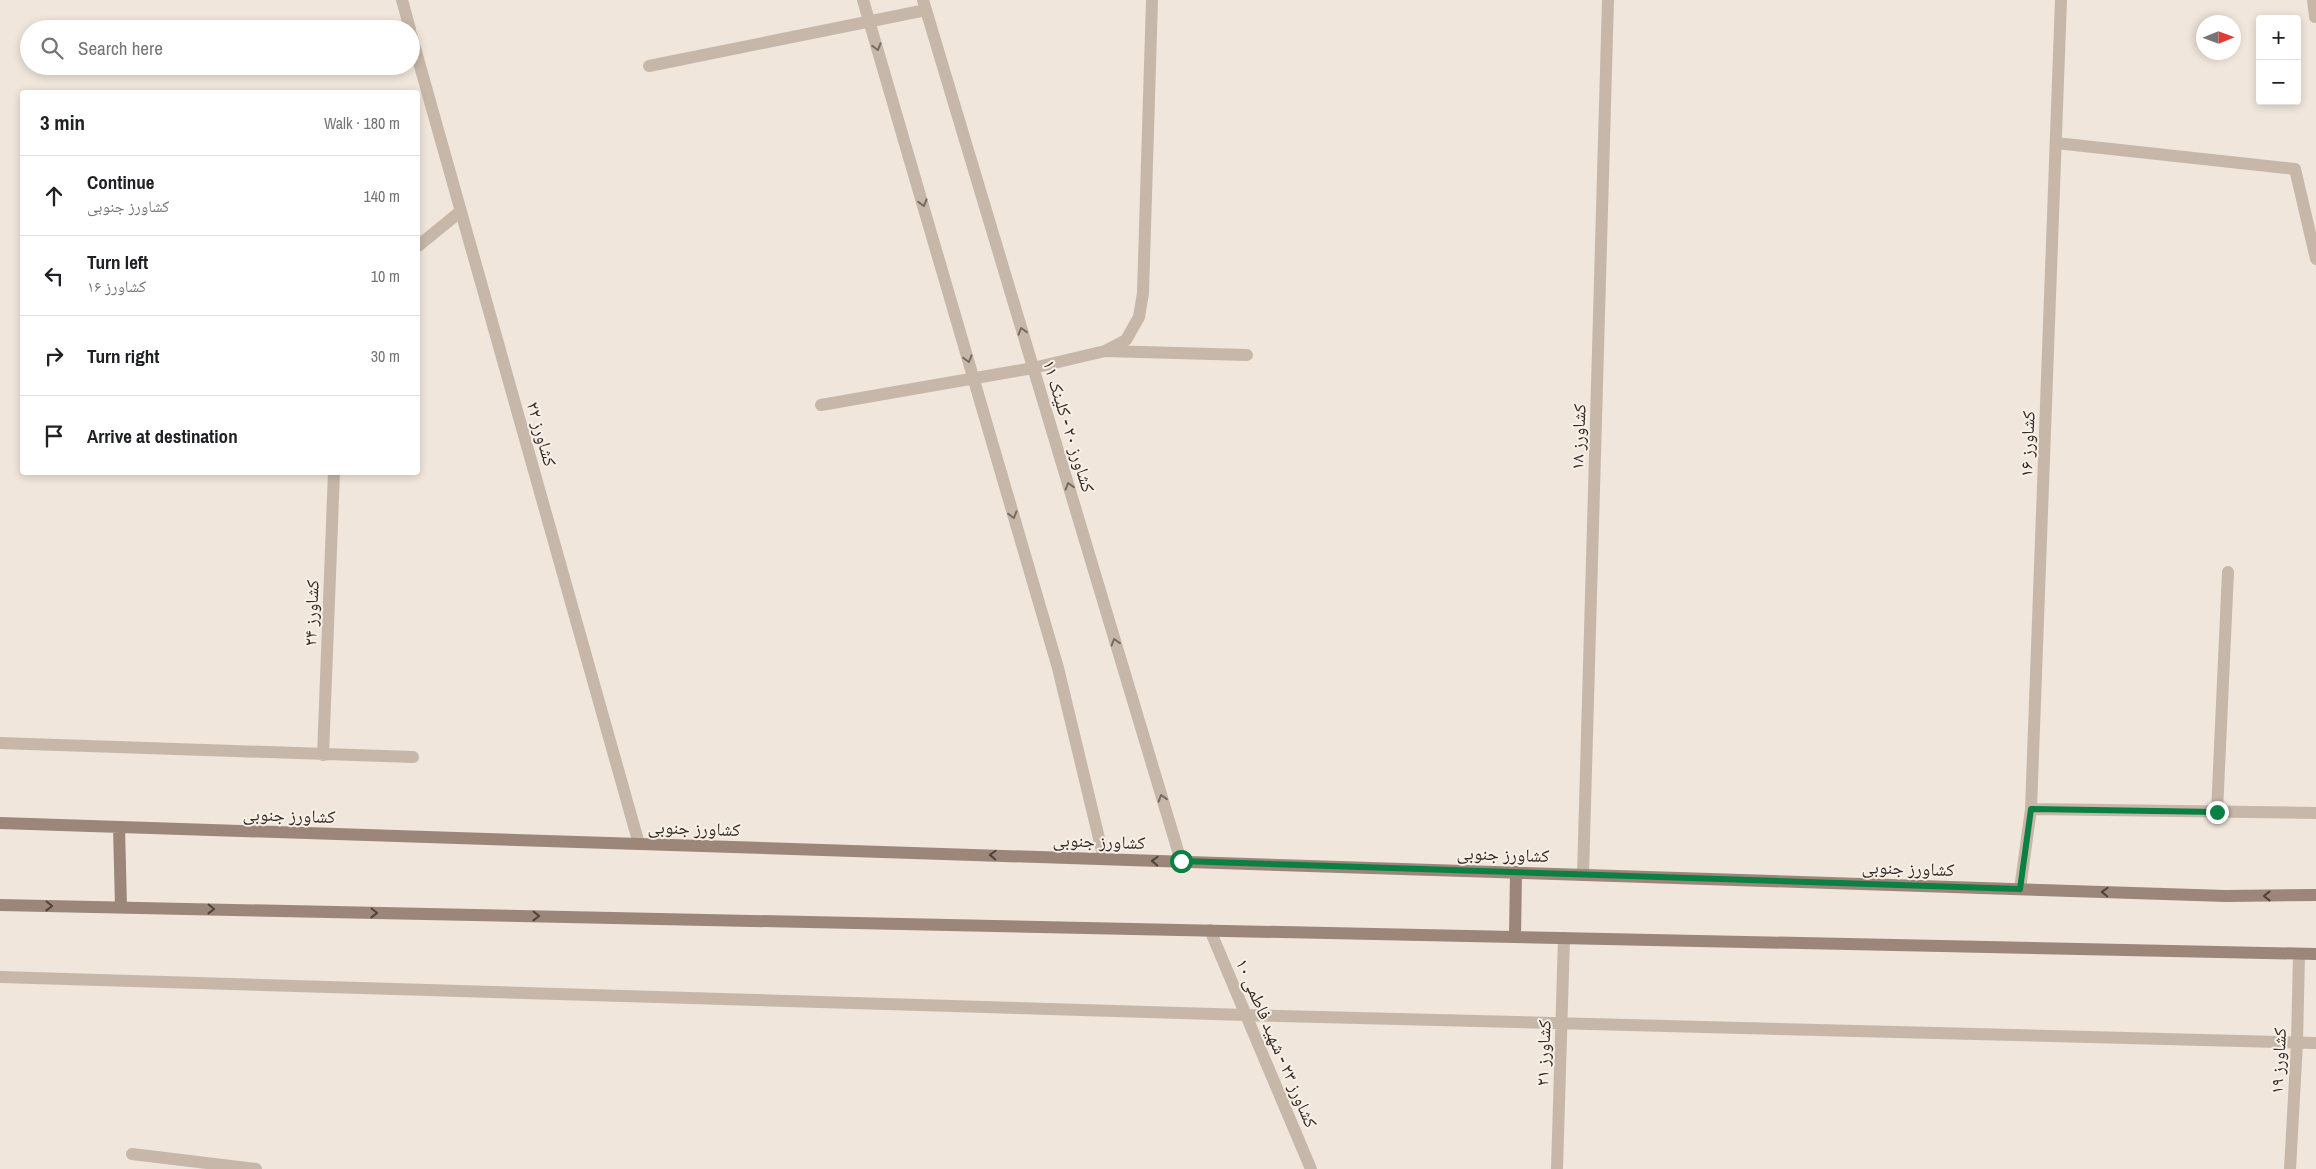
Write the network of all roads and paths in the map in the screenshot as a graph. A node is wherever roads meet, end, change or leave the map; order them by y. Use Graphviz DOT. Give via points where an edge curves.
graph roads {
  1 [pos="402,0"];
  2 [pos="863,0"];
  3 [pos="1152,0"];
  4 [pos="1608,0"];
  5 [pos="2061,0"];
  6 [pos="2313,0"];
  7 [pos="924,5"];
  8 [pos="2315,17"];
  9 [pos="408,20"];
  10 [pos="870,21"];
  11 [pos="420,66"];
  12 [pos="649,66"];
  13 [pos="2056,143"];
  14 [pos="461,211"];
  15 [pos="420,244"];
  16 [pos="2316,259"];
  17 [pos="1105,352"];
  18 [pos="1247,355"];
  19 [pos="1033,368"];
  20 [pos="974,378"];
  21 [pos="821,406"];
  22 [pos="334,475"];
  23 [pos="2228,572"];
  24 [pos="0,743"];
  25 [pos="323,755"];
  26 [pos="412,757"];
  27 [pos="2031,809"];
  28 [pos="2217,812"];
  29 [pos="2316,813"];
  30 [pos="0,823"];
  31 [pos="119,826"];
  32 [pos="639,844"];
  33 [pos="1104,859"];
  34 [pos="1181,861"];
  35 [pos="1516,872"];
  36 [pos="1583,875"];
  37 [pos="2020,889"];
  38 [pos="2316,895"];
  39 [pos="0,905"];
  40 [pos="121,907"];
  41 [pos="1210,930"];
  42 [pos="1516,937"];
  43 [pos="1564,938"];
  44 [pos="2299,954"];
  45 [pos="2316,954"];
  46 [pos="0,977"];
  47 [pos="1246,1015"];
  48 [pos="1561,1023"];
  49 [pos="2297,1043"];
  50 [pos="2316,1043"];
  51 [pos="132,1154"];
  52 [pos="256,1169"];
  53 [pos="1311,1169"];
  54 [pos="1557,1169"];
  55 [pos="2290,1169"];
  1 -- 9 [label="street"];
  2 -- 10 [label="street"];
  3 -- 17 [label="street" via="1143,293 1138,317 1126,340"];
  4 -- 36 [label="street, کشاورز ۱۸"];
  5 -- 13 [label="street, کشاورز ۱۶"];
  6 -- 8 [label="street"];
  7 -- 10 [label="street"];
  19 -- 7 [label="street, کشاورز ۲۰ - کلینک ۱۱, one-way"];
  10 -- 12 [label="street"];
  10 -- 20 [label="street, one-way"];
  11 -- 14 [label="street, کشاورز ۲۲"];
  13 -- 16 [label="street" via="2295,169"];
  13 -- 27 [label="street, کشاورز ۱۶"];
  14 -- 15 [label="street"];
  14 -- 32 [label="street, کشاورز ۲۲"];
  17 -- 18 [label="street"];
  17 -- 19 [label="street"];
  19 -- 20 [label="street"];
  34 -- 19 [label="street, کشاورز ۲۰ - کلینک ۱۱, one-way"];
  20 -- 21 [label="street"];
  20 -- 33 [label="street, one-way" via="1058,668"];
  22 -- 25 [label="street, کشاورز ۲۴"];
  23 -- 28 [label="street"];
  24 -- 25 [label="street"];
  25 -- 26 [label="street"];
  27 -- 28 [label="street"];
  27 -- 37 [label="street, کشاورز ۱۶"];
  28 -- 29 [label="street"];
  30 -- 31 [label="main road, کشاورز جنوبی"];
  31 -- 32 [label="main road, کشاورز جنوبی"];
  31 -- 40 [label="main road"];
  33 -- 32 [label="main road, کشاورز جنوبی, one-way"];
  34 -- 33 [label="main road, کشاورز جنوبی, one-way"];
  34 -- 35 [label="main road, کشاورز جنوبی"];
  35 -- 36 [label="main road, کشاورز جنوبی"];
  35 -- 42 [label="main road"];
  36 -- 37 [label="main road, کشاورز جنوبی"];
  38 -- 37 [label="main road, کشاورز جنوبی, one-way" via="2226,896"];
  39 -- 40 [label="main road, one-way"];
  40 -- 41 [label="main road, one-way"];
  41 -- 42 [label="main road"];
  41 -- 47 [label="street, کشاورز ۲۳ - شهید فاطمی ۱۰"];
  42 -- 43 [label="main road"];
  43 -- 44 [label="main road"];
  43 -- 48 [label="street, کشاورز ۲۱"];
  44 -- 45 [label="main road"];
  44 -- 49 [label="street, کشاورز ۱۹"];
  46 -- 47 [label="street"];
  47 -- 48 [label="street"];
  47 -- 53 [label="street, کشاورز ۲۳ - شهید فاطمی ۱۰"];
  48 -- 49 [label="street"];
  48 -- 54 [label="street, کشاورز ۲۱"];
  49 -- 50 [label="street"];
  49 -- 55 [label="street, کشاورز ۱۹"];
  51 -- 52 [label="street"];
}
